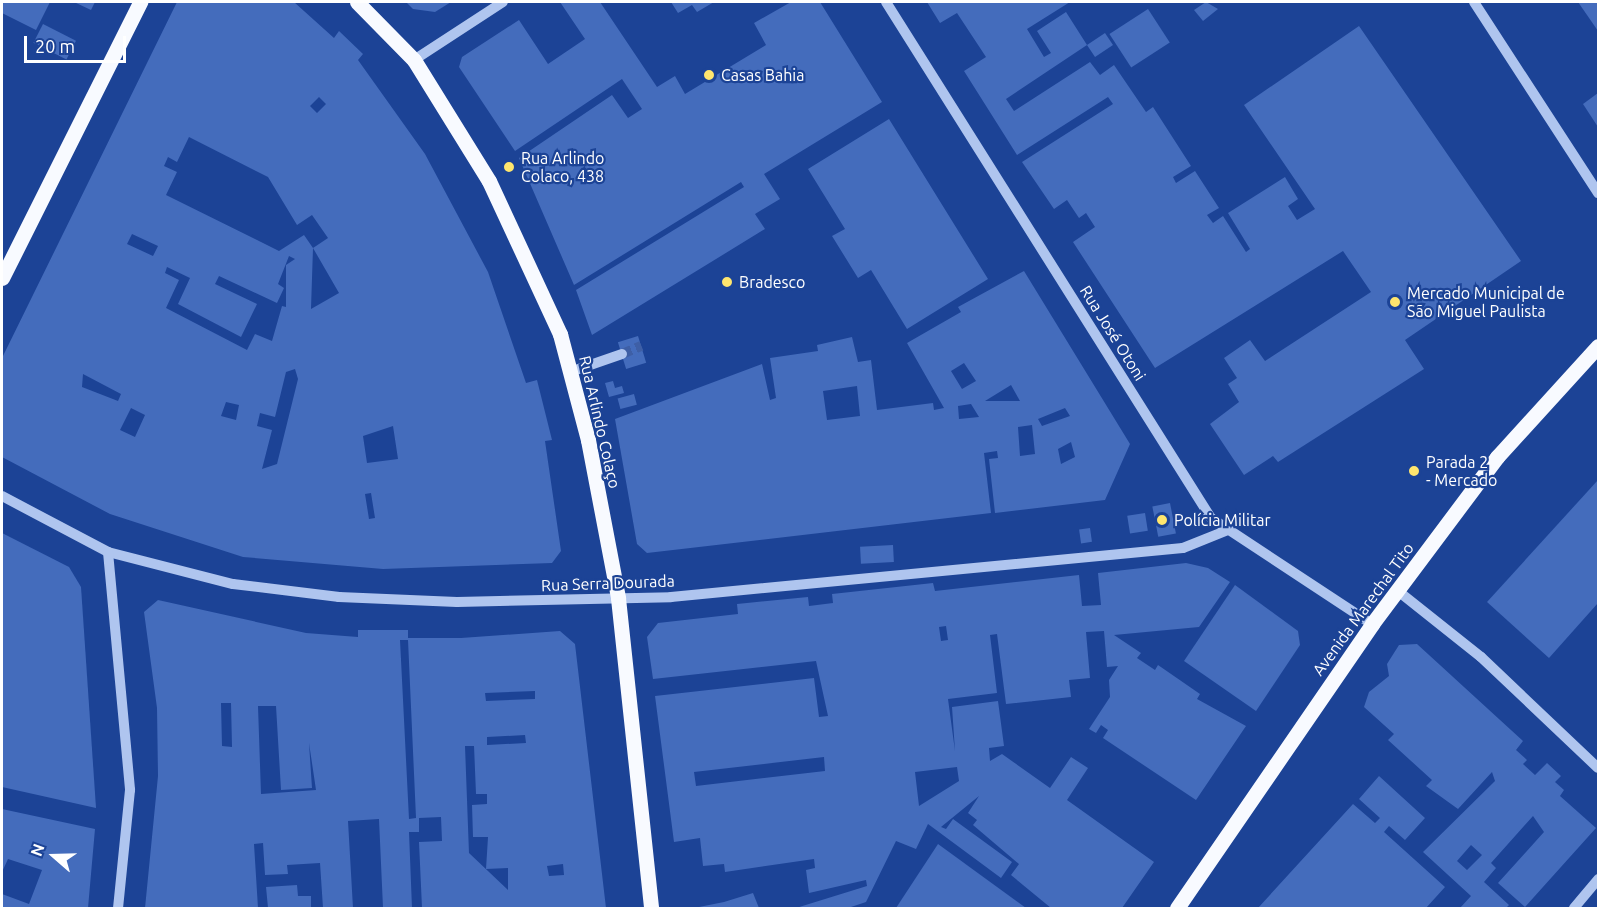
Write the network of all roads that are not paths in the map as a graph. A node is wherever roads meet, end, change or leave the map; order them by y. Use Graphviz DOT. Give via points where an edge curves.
graph roads {
  1 [pos="140,2"];
  2 [pos="357,2"];
  3 [pos="503,2"];
  4 [pos="886,2"];
  5 [pos="1474,2"];
  6 [pos="414,60"];
  7 [pos="1599,193"];
  8 [pos="2,278"];
  9 [pos="1599,346"];
  10 [pos="622,354"];
  11 [pos="570,372"];
  12 [pos="2,496"];
  13 [pos="1228,530"];
  14 [pos="108,552"];
  15 [pos="1398,591"];
  16 [pos="618,598"];
  17 [pos="1372,624"];
  18 [pos="1599,768"];
  19 [pos="1599,879"];
  20 [pos="118,909"];
  21 [pos="651,909"];
  22 [pos="1177,909"];
  23 [pos="1574,909"];
  1 -- 8 [label="main road"];
  2 -- 6 [label="main road, Rua Arlindo Colaço"];
  3 -- 6 [label="street"];
  4 -- 13 [label="street, Rua José Otoni" via="1211,518"];
  5 -- 7 [label="street"];
  6 -- 11 [label="main road, Rua Arlindo Colaço" via="502,203 560,334"];
  9 -- 15 [label="main road, Avenida Marechal Tito" via="1497,457"];
  10 -- 11 [label="street"];
  11 -- 16 [label="main road, Rua Arlindo Colaço"];
  12 -- 14 [label="street, Rua Serra Dourada"];
  13 -- 16 [label="street, Rua Serra Dourada" via="1183,548"];
  13 -- 17 [label="street, Rua José Otoni"];
  14 -- 16 [label="street, Rua Serra Dourada" via="232,584 339,597 457,602"];
  14 -- 20 [label="street" via="130,790"];
  15 -- 17 [label="main road, Avenida Marechal Tito"];
  15 -- 18 [label="street" via="1481,657"];
  16 -- 21 [label="main road, Rua Arlindo Colaço"];
  17 -- 22 [label="main road, Avenida Marechal Tito"];
  19 -- 23 [label="street"];
}
